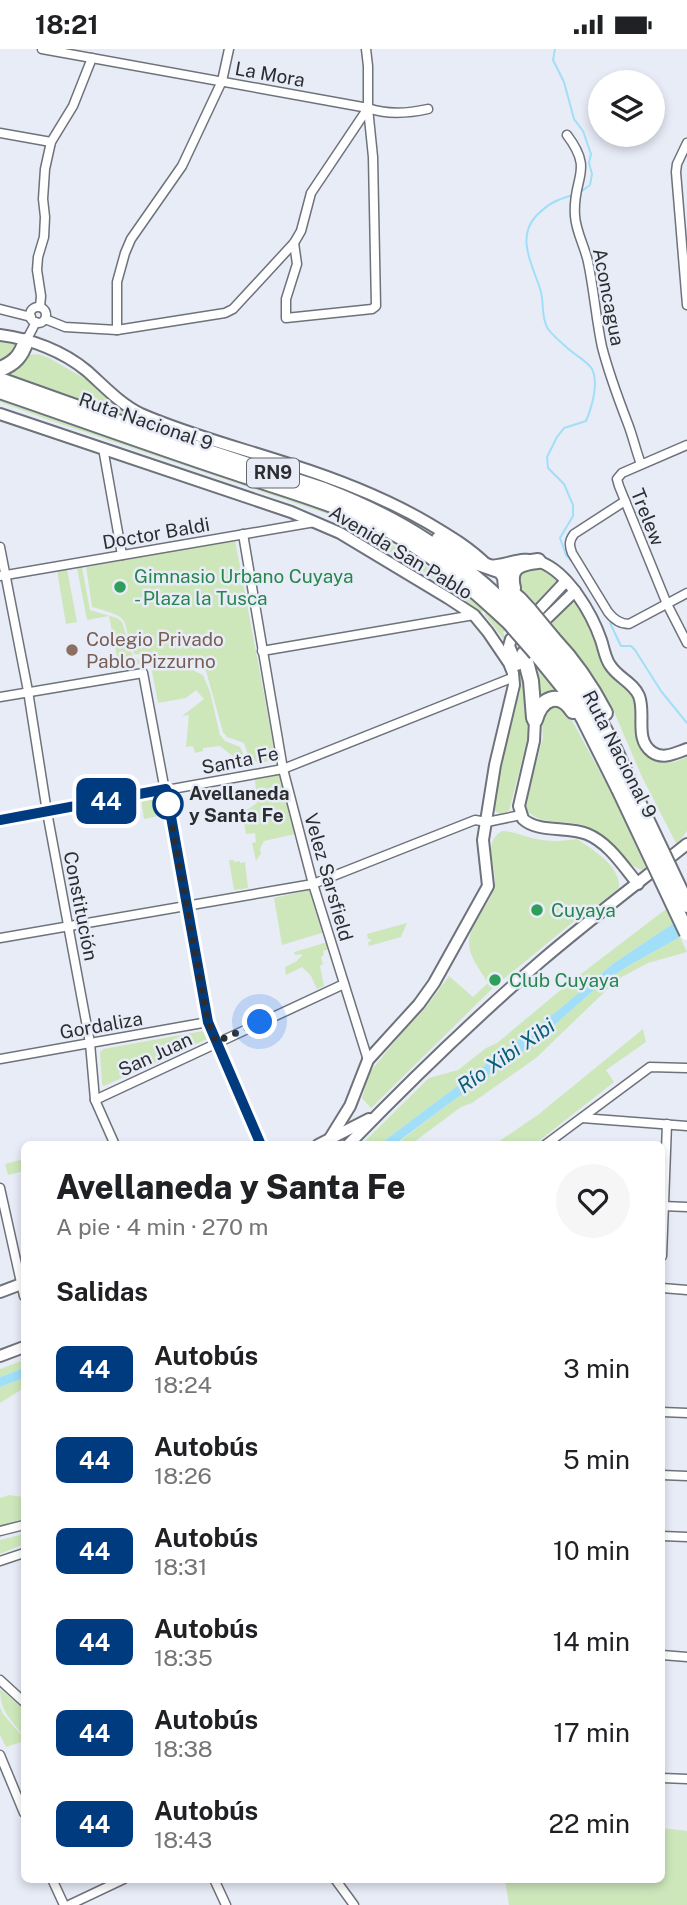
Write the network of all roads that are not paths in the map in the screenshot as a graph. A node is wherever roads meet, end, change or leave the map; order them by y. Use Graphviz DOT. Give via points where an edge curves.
graph roads {
  1 [pos="43,49"];
  2 [pos="229,49"];
  3 [pos="366,49"];
  4 [pos="92,58"];
  5 [pos="222,81"];
  6 [pos="368,108"];
  7 [pos="428,109"];
  8 [pos="0,133"];
  9 [pos="567,135"];
  10 [pos="51,142"];
  11 [pos="687,143"];
  12 [pos="294,243"];
  13 [pos="687,305"];
  14 [pos="40,307"];
  15 [pos="0,309"];
  16 [pos="45,319"];
  17 [pos="33,320"];
  18 [pos="117,330"];
  19 [pos="0,335"];
  20 [pos="26,341"];
  21 [pos="4,367"];
  22 [pos="0,380"];
  23 [pos="26,388"];
  24 [pos="0,391"];
  25 [pos="0,414"];
  26 [pos="687,445"];
  27 [pos="103,448"];
  28 [pos="641,464"];
  29 [pos="324,490"];
  30 [pos="625,501"];
  31 [pos="318,522"];
  32 [pos="243,534"];
  33 [pos="0,547"];
  34 [pos="122,555"];
  35 [pos="538,561"];
  36 [pos="488,566"];
  37 [pos="3,576"];
  38 [pos="588,579"];
  39 [pos="566,581"];
  40 [pos="575,591"];
  41 [pos="687,593"];
  42 [pos="519,599"];
  43 [pos="667,604"];
  44 [pos="608,612"];
  45 [pos="474,615"];
  46 [pos="522,622"];
  47 [pos="594,622"];
  48 [pos="687,643"];
  49 [pos="532,650"];
  50 [pos="262,651"];
  51 [pos="514,677"];
  52 [pos="28,691"];
  53 [pos="0,697"];
  54 [pos="535,720"];
  55 [pos="687,748"];
  56 [pos="283,769"];
  57 [pos="610,773"];
  58 [pos="625,783"];
  59 [pos="166,789"];
  60 [pos="47,812"];
  61 [pos="521,815"];
  62 [pos="0,820"];
  63 [pos="487,822"];
  64 [pos="686,844"];
  65 [pos="313,884"];
  66 [pos="638,884"];
  67 [pos="687,905"];
  68 [pos="187,907"];
  69 [pos="69,925"];
  70 [pos="687,933"];
  71 [pos="0,938"];
  72 [pos="344,983"];
  73 [pos="208,1022"];
  74 [pos="216,1042"];
  75 [pos="90,1043"];
  76 [pos="0,1059"];
  77 [pos="368,1060"];
  78 [pos="687,1068"];
  79 [pos="95,1100"];
  80 [pos="350,1106"];
  81 [pos="377,1114"];
  82 [pos="582,1118"];
  83 [pos="667,1125"];
  84 [pos="687,1126"];
  85 [pos="352,1128"];
  86 [pos="113,1141"];
  87 [pos="259,1141"];
  88 [pos="324,1141"];
  89 [pos="325,1141"];
  90 [pos="348,1141"];
  91 [pos="351,1141"];
  92 [pos="550,1141"];
  93 [pos="665,1166"];
  94 [pos="0,1188"];
  95 [pos="665,1206"];
  96 [pos="687,1207"];
  97 [pos="21,1276"];
  98 [pos="21,1288"];
  99 [pos="665,1288"];
  100 [pos="687,1290"];
  101 [pos="0,1292"];
  102 [pos="21,1347"];
  103 [pos="0,1356"];
  104 [pos="665,1412"];
  105 [pos="687,1413"];
  106 [pos="665,1475"];
  107 [pos="687,1476"];
  108 [pos="21,1526"];
  109 [pos="0,1531"];
  110 [pos="665,1536"];
  111 [pos="687,1537"];
  112 [pos="21,1554"];
  113 [pos="0,1561"];
  114 [pos="665,1655"];
  115 [pos="687,1657"];
  116 [pos="0,1680"];
  117 [pos="21,1699"];
  118 [pos="0,1755"];
  119 [pos="4,1773"];
  120 [pos="665,1778"];
  121 [pos="687,1779"];
  122 [pos="21,1807"];
  123 [pos="54,1883"];
  124 [pos="116,1883"];
  125 [pos="216,1883"];
  126 [pos="338,1883"];
  127 [pos="64,1905"];
  128 [pos="69,1905"];
  129 [pos="226,1905"];
  130 [pos="354,1905"];
  1 -- 4 [label="street, La Mora"];
  2 -- 5 [label="street"];
  3 -- 6 [label="street"];
  4 -- 5 [label="street, La Mora"];
  4 -- 10 [label="street" via="73,106"];
  5 -- 6 [label="street, La Mora"];
  5 -- 18 [label="street" via="182,166 125,253 118,275"];
  6 -- 7 [label="street, La Mora" via="377,112"];
  6 -- 12 [label="street" via="312,193"];
  6 -- 12 [label="street" via="376,306 286,318 286,299 297,264"];
  8 -- 10 [label="street"];
  9 -- 28 [label="street, Aconcagua" via="583,166 576,188 576,223 588,261 602,346"];
  10 -- 14 [label="street" via="45,169 44,237 37,265"];
  11 -- 13 [label="street" via="676,172"];
  12 -- 18 [label="street" via="225,313"];
  14 -- 16 [label="street" via="46,311"];
  14 -- 17 [label="street" via="32,309"];
  15 -- 17 [label="street"];
  16 -- 17 [label="street"];
  16 -- 18 [label="street" via="65,327"];
  17 -- 20 [label="street"];
  19 -- 20 [label="street"];
  20 -- 21 [label="highway" via="19,357"];
  20 -- 36 [label="street" via="76,363 139,413 392,503 465,545"];
  21 -- 23 [label="highway" via="5,376"];
  22 -- 23 [label="highway, Ruta Nacional 9 / RN9"];
  23 -- 29 [label="highway, Ruta Nacional 9 / RN9"];
  24 -- 46 [label="highway, Ruta Nacional 9 / RN9" via="334,506 398,535"];
  25 -- 27 [label="street, Avenida San Pablo"];
  26 -- 28 [label="street"];
  27 -- 31 [label="street, Avenida San Pablo"];
  27 -- 34 [label="street"];
  28 -- 30 [label="street, Trelew" via="617,478"];
  29 -- 36 [label="highway" via="368,501"];
  29 -- 46 [label="highway, Ruta Nacional 9 / RN9" via="424,538 467,570"];
  30 -- 38 [label="street" via="569,540"];
  30 -- 43 [label="street, Trelew"];
  31 -- 32 [label="street, Doctor Baldi"];
  31 -- 45 [label="street, Avenida San Pablo"];
  32 -- 34 [label="street, Doctor Baldi"];
  32 -- 50 [label="street, Velez Sarsfield"];
  33 -- 37 [label="street, Constitución"];
  34 -- 37 [label="street, Doctor Baldi"];
  35 -- 36 [label="street"];
  35 -- 39 [label="street"];
  35 -- 42 [label="highway" via="522,563 512,573 511,583"];
  36 -- 42 [label="highway" via="501,571 506,588"];
  37 -- 52 [label="street, Constitución"];
  38 -- 40 [label="street"];
  38 -- 44 [label="street"];
  39 -- 40 [label="street"];
  39 -- 46 [label="street"];
  40 -- 46 [label="street"];
  40 -- 47 [label="street"];
  41 -- 43 [label="street"];
  42 -- 46 [label="highway"];
  43 -- 44 [label="street" via="629,624 613,619"];
  43 -- 48 [label="street, Trelew"];
  44 -- 47 [label="street"];
  45 -- 50 [label="street"];
  45 -- 51 [label="street, Avenida San Pablo"];
  46 -- 49 [label="highway, bridge"];
  46 -- 49 [label="highway, Ruta Nacional 9 / RN9, bridge"];
  46 -- 49 [label="street" via="509,646"];
  47 -- 55 [label="street" via="611,667 639,697 647,747 666,756"];
  49 -- 51 [label="street"];
  49 -- 54 [label="highway"];
  49 -- 57 [label="highway, Ruta Nacional 9 / RN9" via="570,695"];
  49 -- 58 [label="highway" via="574,663 619,742"];
  50 -- 56 [label="street, Velez Sarsfield"];
  51 -- 56 [label="street, Santa Fe"];
  51 -- 63 [label="street"];
  52 -- 53 [label="street"];
  52 -- 59 [label="street" via="144,673"];
  52 -- 60 [label="street, Constitución"];
  54 -- 57 [label="highway" via="550,699 565,702"];
  54 -- 61 [label="street" via="520,796"];
  56 -- 59 [label="street, Santa Fe"];
  56 -- 65 [label="street, Velez Sarsfield"];
  57 -- 58 [label="highway, Ruta Nacional 9 / RN9"];
  58 -- 67 [label="highway, RN9, bridge"];
  58 -- 70 [label="highway, Ruta Nacional 9 / RN9, bridge"];
  59 -- 60 [label="street, Santa Fe"];
  59 -- 68 [label="street"];
  60 -- 62 [label="street, Santa Fe"];
  60 -- 69 [label="street, Constitución"];
  61 -- 63 [label="street"];
  61 -- 66 [label="street" via="532,825 579,831 596,839"];
  63 -- 65 [label="street" via="475,820"];
  63 -- 77 [label="street" via="483,840 488,886 434,983"];
  64 -- 66 [label="street"];
  65 -- 68 [label="street"];
  65 -- 72 [label="street, Velez Sarsfield"];
  66 -- 81 [label="street" via="497,1000"];
  68 -- 69 [label="street"];
  68 -- 73 [label="street"];
  69 -- 71 [label="street"];
  69 -- 75 [label="street, Constitución"];
  72 -- 74 [label="street, San Juan"];
  72 -- 77 [label="street, Velez Sarsfield"];
  73 -- 74 [label="street"];
  73 -- 75 [label="street, Gordaliza"];
  74 -- 79 [label="street, San Juan"];
  74 -- 87 [label="street"];
  75 -- 76 [label="street, Gordaliza"];
  75 -- 79 [label="street, Constitución"];
  77 -- 80 [label="street"];
  78 -- 82 [label="street" via="650,1067"];
  79 -- 86 [label="street, Constitución"];
  80 -- 85 [label="street"];
  80 -- 88 [label="street"];
  81 -- 85 [label="street"];
  81 -- 91 [label="street"];
  82 -- 83 [label="street"];
  82 -- 92 [label="street"];
  83 -- 84 [label="street"];
  83 -- 93 [label="street"];
  85 -- 89 [label="street"];
  85 -- 90 [label="street"];
  94 -- 97 [label="street"];
  95 -- 96 [label="street"];
  98 -- 101 [label="street"];
  99 -- 100 [label="street"];
  102 -- 103 [label="street"];
  104 -- 105 [label="street"];
  106 -- 107 [label="street"];
  108 -- 109 [label="street"];
  110 -- 111 [label="street"];
  112 -- 113 [label="street"];
  114 -- 115 [label="street"];
  116 -- 117 [label="street"];
  118 -- 119 [label="street"];
  119 -- 122 [label="street"];
  120 -- 121 [label="street"];
  123 -- 127 [label="street"];
  124 -- 128 [label="street"];
  125 -- 129 [label="street"];
  126 -- 130 [label="street"];
}
